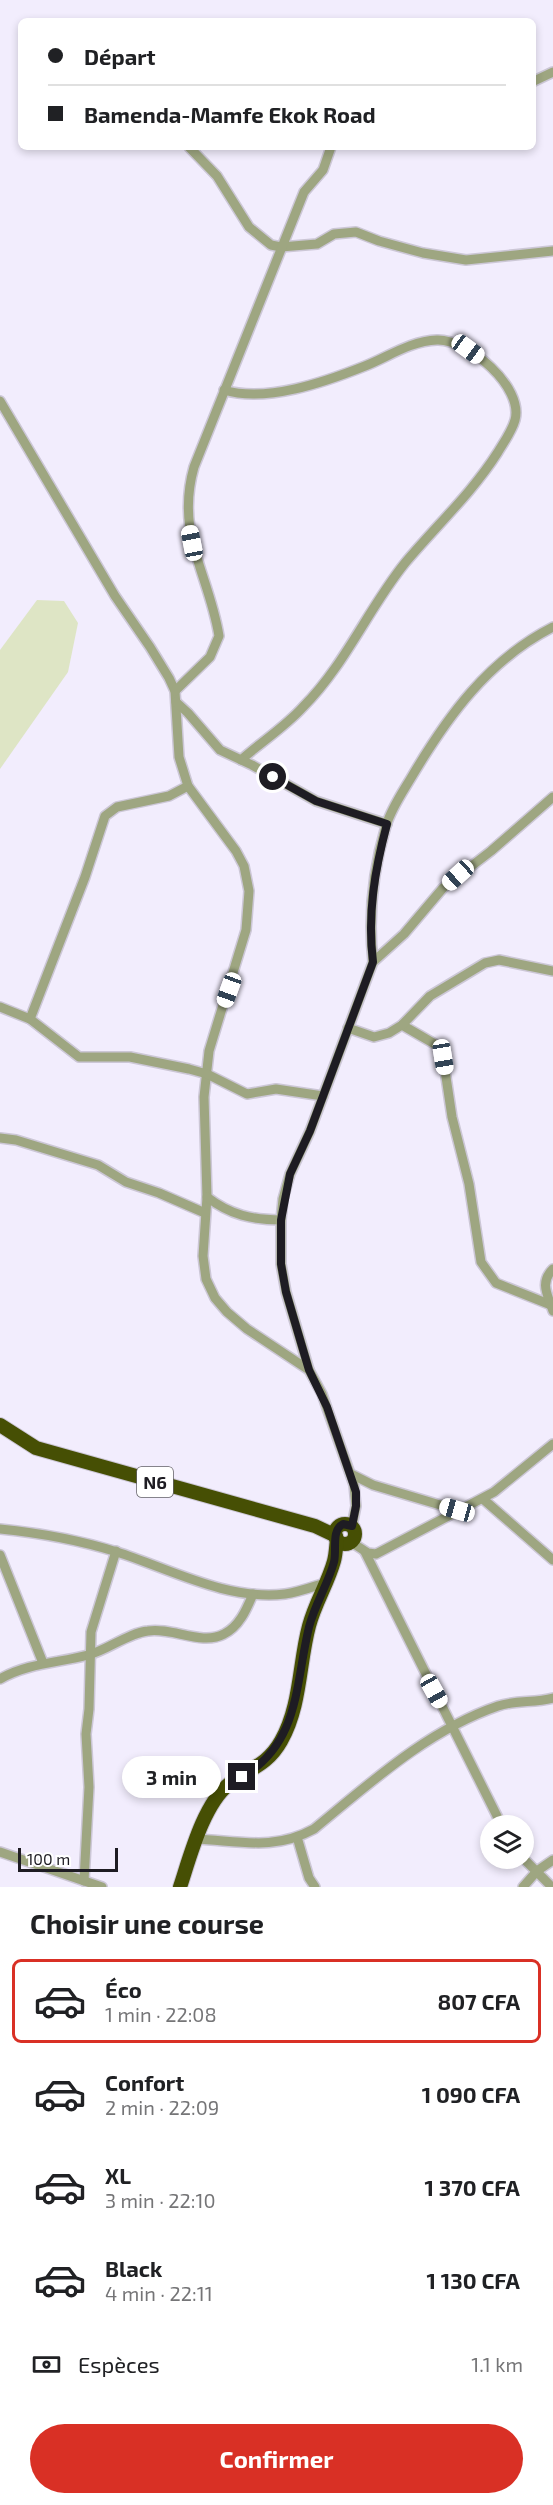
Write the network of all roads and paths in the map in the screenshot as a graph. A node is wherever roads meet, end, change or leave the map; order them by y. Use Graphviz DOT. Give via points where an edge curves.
graph roads {
  1 [pos="553,72"];
  2 [pos="536,80"];
  3 [pos="192,150"];
  4 [pos="330,150"];
  5 [pos="281,247"];
  6 [pos="553,251"];
  7 [pos="224,390"];
  8 [pos="0,401"];
  9 [pos="553,627"];
  10 [pos="175,691"];
  11 [pos="176,702"];
  12 [pos="241,760"];
  13 [pos="188,786"];
  14 [pos="553,797"];
  15 [pos="387,824"];
  16 [pos="373,962"];
  17 [pos="553,971"];
  18 [pos="0,1006"];
  19 [pos="30,1019"];
  20 [pos="402,1025"];
  21 [pos="348,1028"];
  22 [pos="207,1074"];
  23 [pos="323,1096"];
  24 [pos="0,1138"];
  25 [pos="207,1197"];
  26 [pos="205,1214"];
  27 [pos="281,1220"];
  28 [pos="553,1269"];
  29 [pos="552,1308"];
  30 [pos="309,1370"];
  31 [pos="0,1425"];
  32 [pos="553,1444"];
  33 [pos="351,1474"];
  34 [pos="483,1499"];
  35 [pos="457,1510"];
  36 [pos="0,1530"];
  37 [pos="344,1535"];
  38 [pos="116,1551"];
  39 [pos="365,1552"];
  40 [pos="0,1555"];
  41 [pos="553,1560"];
  42 [pos="325,1583"];
  43 [pos="253,1594"];
  44 [pos="90,1655"];
  45 [pos="43,1663"];
  46 [pos="0,1679"];
  47 [pos="553,1698"];
  48 [pos="453,1726"];
  49 [pos="497,1815"];
  50 [pos="297,1838"];
  51 [pos="196,1839"];
  52 [pos="0,1852"];
  53 [pos="553,1860"];
  54 [pos="534,1869"];
  55 [pos="537,1872"];
  56 [pos="84,1881"];
  57 [pos="102,1887"];
  58 [pos="180,1887"];
  59 [pos="315,1887"];
  60 [pos="523,1887"];
  61 [pos="552,1887"];
  1 -- 2 [label="street"];
  3 -- 5 [label="street" via="217,176 249,227 271,245"];
  4 -- 5 [label="street" via="322,170 304,192"];
  5 -- 6 [label="street" via="316,244 334,234 356,232 423,253 466,260"];
  5 -- 7 [label="street"];
  7 -- 10 [label="street" via="187,496 195,559 219,636 210,657"];
  7 -- 12 [label="street" via="248,395 273,393 333,377 395,351 438,340 468,349 485,362 502,378 515,411 511,429 477,483 402,568 351,646 303,708"];
  8 -- 10 [label="street"];
  9 -- 15 [label="street" via="507,655 455,710 424,756"];
  10 -- 11 [label="street"];
  11 -- 12 [label="street" via="220,750"];
  11 -- 13 [label="street" via="179,757"];
  12 -- 15 [label="street" via="316,801"];
  13 -- 19 [label="street" via="169,796 117,807 105,816"];
  13 -- 22 [label="street" via="236,851 249,891 244,941 209,1051"];
  14 -- 16 [label="street" via="443,888 404,934"];
  15 -- 16 [label="street" via="373,889"];
  16 -- 21 [label="street"];
  17 -- 20 [label="street" via="499,960 485,963 430,996"];
  18 -- 19 [label="street"];
  19 -- 22 [label="street" via="79,1057 130,1057"];
  20 -- 21 [label="street" via="374,1037"];
  20 -- 29 [label="street" via="440,1047 481,1262 496,1283"];
  21 -- 23 [label="street"];
  22 -- 23 [label="street" via="247,1094 276,1089"];
  22 -- 25 [label="street"];
  23 -- 27 [label="street" via="290,1174"];
  24 -- 26 [label="street" via="98,1164 126,1182"];
  25 -- 26 [label="street"];
  25 -- 27 [label="street" via="236,1214"];
  26 -- 30 [label="street" via="206,1279 215,1298 247,1329"];
  27 -- 30 [label="street" via="281,1264 286,1292"];
  28 -- 29 [label="street" via="545,1285"];
  30 -- 33 [label="street" via="322,1394"];
  31 -- 37 [label="highway, N6" via="36,1448"];
  32 -- 34 [label="street"];
  33 -- 35 [label="street" via="374,1485"];
  33 -- 37 [label="street" via="357,1498"];
  34 -- 35 [label="street"];
  34 -- 41 [label="street"];
  35 -- 39 [label="street" via="376,1554"];
  36 -- 38 [label="street" via="51,1535"];
  37 -- 39 [label="street"];
  37 -- 42 [label="highway"];
  38 -- 43 [label="street" via="213,1585"];
  38 -- 44 [label="street" via="91,1632"];
  39 -- 48 [label="street"];
  40 -- 45 [label="street"];
  42 -- 43 [label="street" via="284,1594"];
  42 -- 51 [label="highway" via="309,1625 295,1701 280,1742 263,1762 224,1790"];
  43 -- 44 [label="street" via="240,1619 219,1636 207,1638 149,1630"];
  44 -- 45 [label="street"];
  44 -- 56 [label="street"];
  45 -- 46 [label="street"];
  47 -- 48 [label="street" via="502,1705"];
  48 -- 49 [label="street"];
  48 -- 50 [label="street"];
  50 -- 51 [label="street" via="268,1844"];
  50 -- 59 [label="street"];
  51 -- 58 [label="highway"];
  52 -- 56 [label="street"];
  53 -- 55 [label="street"];
  54 -- 55 [label="street"];
  55 -- 60 [label="street"];
  55 -- 61 [label="street"];
  56 -- 57 [label="street"];
}
